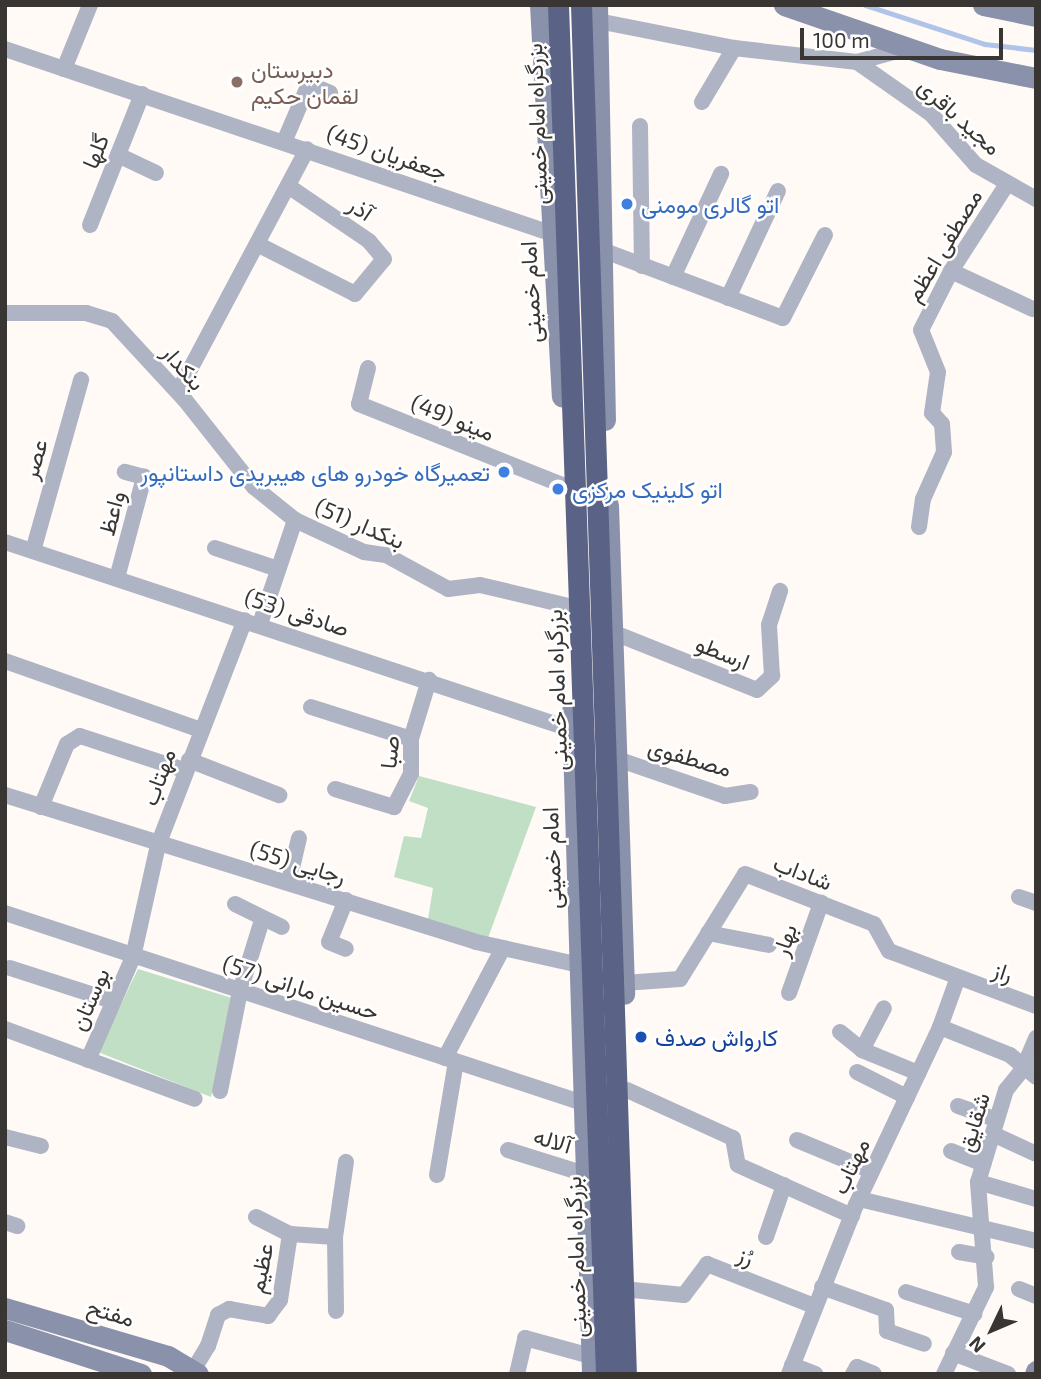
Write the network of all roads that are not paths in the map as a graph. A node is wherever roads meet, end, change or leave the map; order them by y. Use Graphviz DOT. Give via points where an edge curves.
graph roads {
  1 [pos="540,5"];
  2 [pos="558,5"];
  3 [pos="581,5"];
  4 [pos="784,5"];
  5 [pos="88,6"];
  6 [pos="997,6"];
  7 [pos="597,13"];
  8 [pos="1036,16"];
  9 [pos="734,48"];
  10 [pos="905,49"];
  11 [pos="5,50"];
  12 [pos="857,62"];
  13 [pos="64,69"];
  14 [pos="1036,78"];
  15 [pos="330,93"];
  16 [pos="142,94"];
  17 [pos="702,102"];
  18 [pos="640,126"];
  19 [pos="284,142"];
  20 [pos="307,149"];
  21 [pos="118,155"];
  22 [pos="156,173"];
  23 [pos="721,174"];
  24 [pos="1007,184"];
  25 [pos="288,186"];
  26 [pos="778,191"];
  27 [pos="1036,199"];
  28 [pos="90,225"];
  29 [pos="553,234"];
  30 [pos="825,235"];
  31 [pos="257,244"];
  32 [pos="602,250"];
  33 [pos="642,265"];
  34 [pos="951,271"];
  35 [pos="673,277"];
  36 [pos="728,298"];
  37 [pos="1033,309"];
  38 [pos="5,313"];
  39 [pos="560,358"];
  40 [pos="604,359"];
  41 [pos="368,368"];
  42 [pos="81,380"];
  43 [pos="178,393"];
  44 [pos="125,472"];
  45 [pos="565,486"];
  46 [pos="295,520"];
  47 [pos="919,527"];
  48 [pos="5,542"];
  49 [pos="215,548"];
  50 [pos="33,551"];
  51 [pos="278,569"];
  52 [pos="117,578"];
  53 [pos="780,591"];
  54 [pos="569,606"];
  55 [pos="253,622"];
  56 [pos="612,632"];
  57 [pos="5,661"];
  58 [pos="429,680"];
  59 [pos="311,707"];
  60 [pos="201,730"];
  61 [pos="573,730"];
  62 [pos="411,739"];
  63 [pos="617,759"];
  64 [pos="186,765"];
  65 [pos="335,789"];
  66 [pos="751,792"];
  67 [pos="5,795"];
  68 [pos="279,795"];
  69 [pos="41,807"];
  70 [pos="299,838"];
  71 [pos="158,845"];
  72 [pos="289,881"];
  73 [pos="1019,897"];
  74 [pos="346,900"];
  75 [pos="821,903"];
  76 [pos="1036,903"];
  77 [pos="235,904"];
  78 [pos="5,913"];
  79 [pos="262,920"];
  80 [pos="282,927"];
  81 [pos="708,933"];
  82 [pos="769,945"];
  83 [pos="503,948"];
  84 [pos="346,949"];
  85 [pos="133,957"];
  86 [pos="580,965"];
  87 [pos="10,968"];
  88 [pos="957,980"];
  89 [pos="624,983"];
  90 [pos="240,992"];
  91 [pos="789,993"];
  92 [pos="113,1001"];
  93 [pos="1036,1006"];
  94 [pos="884,1008"];
  95 [pos="940,1027"];
  96 [pos="5,1029"];
  97 [pos="841,1032"];
  98 [pos="1036,1038"];
  99 [pos="862,1050"];
  100 [pos="88,1059"];
  101 [pos="451,1060"];
  102 [pos="857,1072"];
  103 [pos="918,1073"];
  104 [pos="1029,1073"];
  105 [pos="627,1090"];
  106 [pos="220,1091"];
  107 [pos="907,1097"];
  108 [pos="195,1099"];
  109 [pos="583,1103"];
  110 [pos="958,1105"];
  111 [pos="995,1127"];
  112 [pos="5,1137"];
  113 [pos="797,1140"];
  114 [pos="41,1146"];
  115 [pos="508,1150"];
  116 [pos="951,1151"];
  117 [pos="1036,1153"];
  118 [pos="346,1161"];
  119 [pos="983,1164"];
  120 [pos="872,1171"];
  121 [pos="585,1174"];
  122 [pos="437,1175"];
  123 [pos="978,1182"];
  124 [pos="784,1185"];
  125 [pos="859,1199"];
  126 [pos="1036,1199"];
  127 [pos="852,1216"];
  128 [pos="256,1217"];
  129 [pos="983,1226"];
  130 [pos="290,1234"];
  131 [pos="335,1237"];
  132 [pos="766,1237"];
  133 [pos="1036,1241"];
  134 [pos="959,1252"];
  135 [pos="987,1257"];
  136 [pos="822,1287"];
  137 [pos="1019,1289"];
  138 [pos="633,1290"];
  139 [pos="906,1292"];
  140 [pos="1036,1296"];
  141 [pos="814,1306"];
  142 [pos="5,1308"];
  143 [pos="335,1311"];
  144 [pos="975,1314"];
  145 [pos="5,1330"];
  146 [pos="924,1344"];
  147 [pos="953,1353"];
  148 [pos="591,1365"];
  149 [pos="790,1369"];
  150 [pos="132,1372"];
  151 [pos="194,1373"];
  152 [pos="517,1374"];
  153 [pos="606,1374"];
  154 [pos="626,1374"];
  155 [pos="636,1374"];
  156 [pos="815,1374"];
  157 [pos="853,1374"];
  158 [pos="874,1374"];
  159 [pos="944,1374"];
  160 [pos="1008,1374"];
  1 -- 29 [label="main road, امام خمینی"];
  2 -- 153 [label="highway, بزرگراه امام خمینی, bridge"];
  3 -- 154 [label="highway, بزرگراه امام خمینی, bridge"];
  4 -- 10 [label="main road"];
  5 -- 13 [label="street"];
  6 -- 8 [label="main road"];
  7 -- 9 [label="street"];
  7 -- 32 [label="main road"];
  9 -- 12 [label="street"];
  9 -- 17 [label="street"];
  10 -- 12 [label="street"];
  10 -- 14 [label="main road"];
  11 -- 13 [label="street, جعفریان (45)"];
  12 -- 24 [label="street, مجید باقری" via="931,114 976,164"];
  13 -- 16 [label="street, جعفریان (45)"];
  15 -- 19 [label="street" via="309,84"];
  16 -- 19 [label="street, جعفریان (45)"];
  16 -- 21 [label="street, گلها"];
  18 -- 33 [label="street"];
  19 -- 20 [label="street, جعفریان (45)"];
  20 -- 25 [label="street"];
  20 -- 29 [label="street, جعفریان (45)"];
  21 -- 22 [label="street"];
  21 -- 28 [label="street, گلها"];
  23 -- 35 [label="street"];
  24 -- 27 [label="street, مجید باقری"];
  24 -- 34 [label="street, مصطفی اعظم"];
  25 -- 31 [label="street"];
  25 -- 31 [label="street, آذر" via="369,241 384,259 371,281 355,293"];
  26 -- 36 [label="street"];
  29 -- 39 [label="main road, امام خمینی"];
  30 -- 36 [label="street" via="783,318"];
  31 -- 43 [label="street"];
  32 -- 33 [label="street"];
  32 -- 40 [label="main road"];
  33 -- 35 [label="street"];
  34 -- 37 [label="street"];
  34 -- 47 [label="street, مصطفی اعظم" via="921,330 938,372 932,413 942,424 944,452 923,499"];
  35 -- 36 [label="street"];
  38 -- 43 [label="street, بنکدار" via="86,313 112,321"];
  39 -- 40 [label="main road"];
  39 -- 45 [label="main road, امام خمینی"];
  40 -- 56 [label="main road"];
  41 -- 45 [label="street, مینو (49)" via="359,404"];
  42 -- 50 [label="street, عصر"];
  43 -- 46 [label="street, بنکدار" via="254,486"];
  44 -- 52 [label="street, واعظ" via="144,477"];
  45 -- 54 [label="main road, امام خمینی"];
  46 -- 51 [label="street, مهتاب"];
  46 -- 54 [label="street, بنکدار (51)" via="364,552 386,555 449,589 480,585"];
  48 -- 50 [label="street, صادقی (53)"];
  49 -- 51 [label="street"];
  50 -- 52 [label="street, صادقی (53)"];
  51 -- 55 [label="street, مهتاب"];
  52 -- 55 [label="street, صادقی (53)"];
  53 -- 56 [label="street, ارسطو" via="769,625 772,676 757,690"];
  54 -- 61 [label="main road, امام خمینی"];
  55 -- 58 [label="street, صادقی (53)"];
  55 -- 60 [label="street, مهتاب"];
  56 -- 63 [label="main road"];
  57 -- 60 [label="street"];
  58 -- 61 [label="street, صادقی (53)"];
  58 -- 62 [label="street, صبا"];
  59 -- 62 [label="street"];
  60 -- 64 [label="street, مهتاب"];
  61 -- 86 [label="main road, امام خمینی"];
  62 -- 65 [label="street, صبا" via="411,774 394,807"];
  63 -- 66 [label="street, مصطفوی" via="725,796"];
  63 -- 89 [label="main road"];
  64 -- 68 [label="street"];
  64 -- 69 [label="street" via="80,736 67,744"];
  64 -- 71 [label="street, مهتاب"];
  67 -- 69 [label="street, رجایی (55)"];
  69 -- 71 [label="street, رجایی (55)"];
  70 -- 72 [label="street"];
  71 -- 72 [label="street, رجایی (55)"];
  71 -- 85 [label="street, مهتاب"];
  72 -- 74 [label="street, رجایی (55)"];
  73 -- 76 [label="street"];
  74 -- 83 [label="street, رجایی (55)"];
  74 -- 84 [label="street" via="329,942"];
  75 -- 81 [label="street, شاداب" via="745,874"];
  75 -- 88 [label="street, شاداب" via="874,924 889,951"];
  75 -- 91 [label="street, بهار"];
  77 -- 79 [label="street"];
  78 -- 85 [label="street, حسین مارانی (57)"];
  79 -- 80 [label="street"];
  79 -- 90 [label="street"];
  81 -- 82 [label="street"];
  81 -- 89 [label="street, شاداب" via="680,979"];
  83 -- 86 [label="street, رجایی (55)"];
  83 -- 101 [label="street"];
  85 -- 90 [label="street, حسین مارانی (57)"];
  85 -- 92 [label="street, بوستان"];
  86 -- 109 [label="main road, امام خمینی"];
  87 -- 92 [label="street"];
  88 -- 93 [label="street, راز"];
  88 -- 95 [label="street, مهتاب"];
  89 -- 105 [label="main road"];
  90 -- 101 [label="street, حسین مارانی (57)"];
  90 -- 106 [label="street"];
  92 -- 100 [label="street, بوستان"];
  94 -- 99 [label="street"];
  95 -- 103 [label="street, مهتاب"];
  95 -- 104 [label="street" via="1010,1055"];
  96 -- 100 [label="street"];
  97 -- 99 [label="street"];
  98 -- 104 [label="street, شقایق"];
  99 -- 103 [label="street"];
  100 -- 108 [label="street"];
  101 -- 109 [label="street, حسین مارانی (57)"];
  101 -- 122 [label="street"];
  102 -- 107 [label="street"];
  103 -- 107 [label="street, مهتاب"];
  104 -- 111 [label="street, شقایق" via="1006,1090"];
  105 -- 124 [label="street" via="733,1138 738,1165"];
  105 -- 138 [label="main road"];
  107 -- 120 [label="street, مهتاب"];
  109 -- 121 [label="main road, امام خمینی"];
  110 -- 111 [label="street"];
  111 -- 117 [label="street"];
  111 -- 119 [label="street, شقایق"];
  112 -- 114 [label="street"];
  113 -- 120 [label="street"];
  115 -- 121 [label="street, آلاله"];
  116 -- 119 [label="street"];
  118 -- 131 [label="street"];
  119 -- 123 [label="street, شقایق"];
  120 -- 125 [label="street, مهتاب"];
  121 -- 148 [label="main road, امام خمینی"];
  123 -- 126 [label="street"];
  123 -- 129 [label="street, شقایق"];
  124 -- 127 [label="street"];
  124 -- 132 [label="street"];
  125 -- 127 [label="street, مهتاب"];
  125 -- 129 [label="street"];
  127 -- 136 [label="street, مهتاب"];
  128 -- 130 [label="street"];
  129 -- 133 [label="street"];
  129 -- 135 [label="street, شقایق"];
  130 -- 131 [label="street"];
  130 -- 151 [label="street, عظیم" via="280,1300 268,1316 229,1309 218,1315"];
  131 -- 143 [label="street"];
  134 -- 135 [label="street"];
  135 -- 144 [label="street, شقایق" via="986,1287"];
  136 -- 141 [label="street, مهتاب"];
  136 -- 146 [label="street" via="886,1310 887,1331"];
  137 -- 140 [label="street"];
  138 -- 141 [label="street, رُز" via="684,1296 707,1264"];
  138 -- 155 [label="main road"];
  139 -- 144 [label="street"];
  141 -- 149 [label="street, مهتاب"];
  142 -- 151 [label="main road, مفتح" via="168,1356"];
  144 -- 147 [label="street, شقایق"];
  145 -- 150 [label="main road"];
  147 -- 159 [label="street, شقایق"];
  147 -- 160 [label="street"];
  148 -- 152 [label="street" via="525,1338"];
  149 -- 156 [label="street"];
  157 -- 158 [label="street" via="857,1367"];
}
